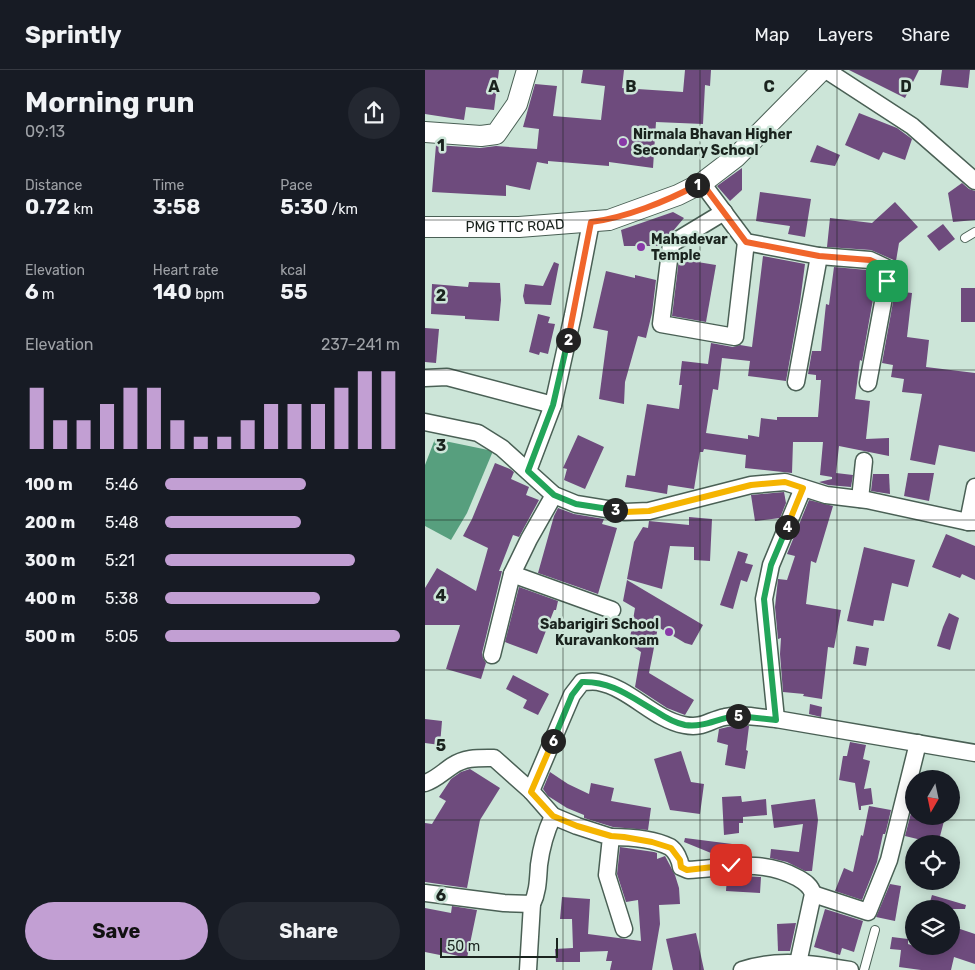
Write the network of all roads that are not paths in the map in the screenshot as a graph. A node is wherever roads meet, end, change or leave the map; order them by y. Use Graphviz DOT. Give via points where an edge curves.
graph roads {
  1 [pos="527,70"];
  2 [pos="822,70"];
  3 [pos="826,70"];
  4 [pos="425,132"];
  5 [pos="975,181"];
  6 [pos="702,183"];
  7 [pos="724,212"];
  8 [pos="591,222"];
  9 [pos="425,227"];
  10 [pos="975,232"];
  11 [pos="965,238"];
  12 [pos="746,242"];
  13 [pos="819,256"];
  14 [pos="425,378"];
  15 [pos="795,382"];
  16 [pos="868,383"];
  17 [pos="553,405"];
  18 [pos="425,422"];
  19 [pos="864,461"];
  20 [pos="528,471"];
  21 [pos="975,487"];
  22 [pos="803,488"];
  23 [pos="554,495"];
  24 [pos="860,499"];
  25 [pos="971,522"];
  26 [pos="512,574"];
  27 [pos="612,610"];
  28 [pos="492,655"];
  29 [pos="776,720"];
  30 [pos="918,743"];
  31 [pos="975,753"];
  32 [pos="425,782"];
  33 [pos="531,792"];
  34 [pos="553,816"];
  35 [pos="611,836"];
  36 [pos="425,893"];
  37 [pos="813,894"];
  38 [pos="532,904"];
  39 [pos="624,929"];
  40 [pos="875,930"];
  41 [pos="798,963"];
  42 [pos="527,970"];
  43 [pos="742,970"];
  44 [pos="850,970"];
  45 [pos="865,970"];
  1 -- 4 [label="street" via="517,104 496,134"];
  2 -- 6 [label="street, PMG TTC ROAD" via="736,157"];
  3 -- 5 [label="street" via="912,126"];
  6 -- 7 [label="street"];
  6 -- 8 [label="street, PMG TTC ROAD" via="618,217"];
  7 -- 12 [label="street"];
  7 -- 12 [label="street" via="671,244 661,324 735,337"];
  8 -- 9 [label="street, PMG TTC ROAD" via="519,228"];
  8 -- 17 [label="street"];
  10 -- 11 [label="lane"];
  12 -- 13 [label="street"];
  13 -- 15 [label="street"];
  13 -- 16 [label="street" via="870,260 885,267 887,281"];
  14 -- 17 [label="street" via="447,377"];
  17 -- 20 [label="street"];
  18 -- 20 [label="street" via="478,433 502,448"];
  19 -- 24 [label="street"];
  20 -- 23 [label="street"];
  21 -- 25 [label="street"];
  22 -- 23 [label="street" via="785,482 751,485 649,511 625,512 576,504"];
  22 -- 24 [label="street" via="826,495"];
  22 -- 29 [label="street" via="771,565 764,599"];
  23 -- 26 [label="street"];
  24 -- 25 [label="street"];
  26 -- 27 [label="street"];
  26 -- 28 [label="street"];
  29 -- 30 [label="street"];
  29 -- 33 [label="street" via="725,717 702,726 684,725 612,687 582,682 572,695"];
  30 -- 31 [label="street"];
  30 -- 37 [label="street" via="889,860 868,912"];
  32 -- 33 [label="street" via="467,759 494,758"];
  33 -- 34 [label="street"];
  34 -- 35 [label="street"];
  34 -- 38 [label="street" via="539,863 537,895"];
  35 -- 37 [label="street" via="671,848 681,867 687,870 731,865 764,866 789,873 805,882"];
  35 -- 39 [label="street" via="607,875"];
  36 -- 38 [label="street"];
  37 -- 41 [label="street"];
  38 -- 42 [label="street"];
  40 -- 45 [label="lane"];
  41 -- 43 [label="street"];
  41 -- 44 [label="street"];
}
